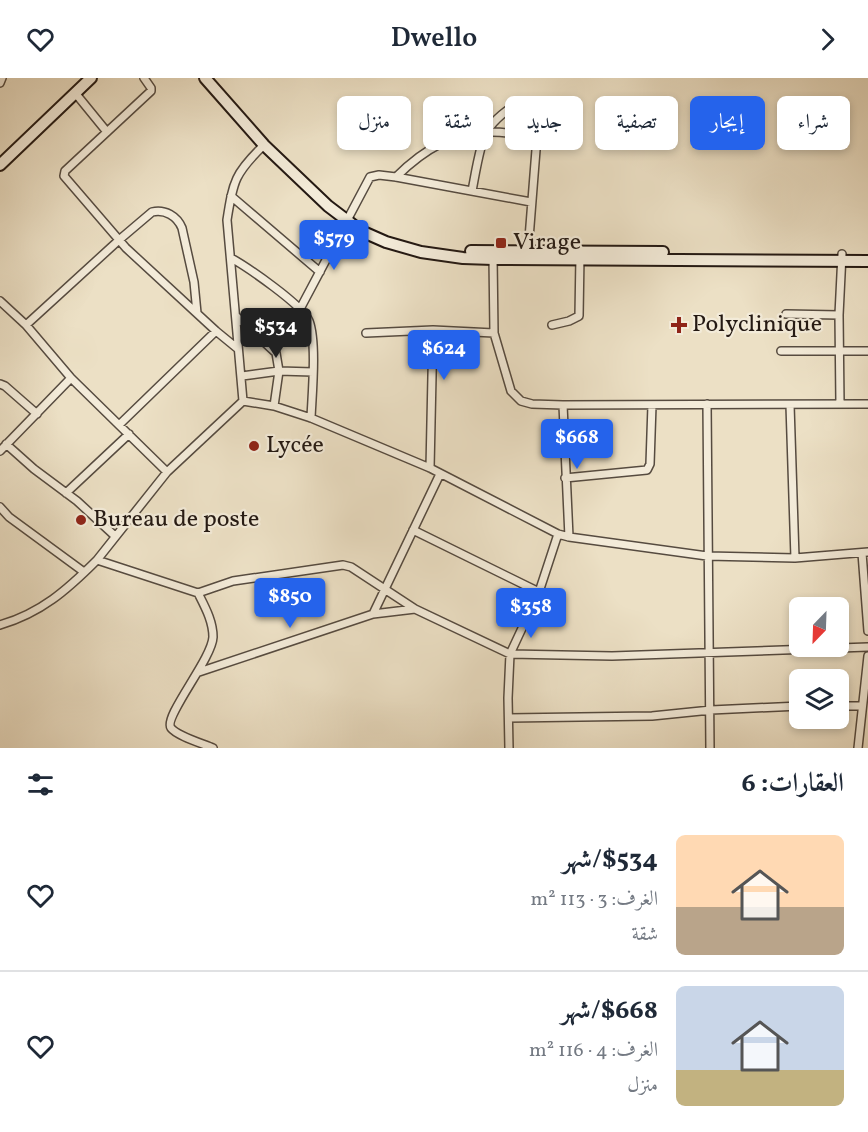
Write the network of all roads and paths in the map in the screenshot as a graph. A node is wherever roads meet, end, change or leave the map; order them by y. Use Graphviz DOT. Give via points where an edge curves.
graph roads {
  1 [pos="2,78"];
  2 [pos="91,78"];
  3 [pos="144,78"];
  4 [pos="205,78"];
  5 [pos="0,83"];
  6 [pos="76,94"];
  7 [pos="505,113"];
  8 [pos="493,124"];
  9 [pos="107,132"];
  10 [pos="264,146"];
  11 [pos="432,150"];
  12 [pos="482,150"];
  13 [pos="537,150"];
  14 [pos="0,165"];
  15 [pos="396,177"];
  16 [pos="472,191"];
  17 [pos="231,196"];
  18 [pos="531,202"];
  19 [pos="350,223"];
  20 [pos="118,240"];
  21 [pos="528,251"];
  22 [pos="580,254"];
  23 [pos="868,254"];
  24 [pos="493,255"];
  25 [pos="842,257"];
  26 [pos="231,258"];
  27 [pos="868,261"];
  28 [pos="320,272"];
  29 [pos="0,302"];
  30 [pos="300,309"];
  31 [pos="197,314"];
  32 [pos="786,314"];
  33 [pos="839,315"];
  34 [pos="236,316"];
  35 [pos="26,325"];
  36 [pos="552,325"];
  37 [pos="433,330"];
  38 [pos="216,331"];
  39 [pos="366,333"];
  40 [pos="494,333"];
  41 [pos="238,349"];
  42 [pos="781,351"];
  43 [pos="868,351"];
  44 [pos="840,352"];
  45 [pos="279,372"];
  46 [pos="313,372"];
  47 [pos="242,376"];
  48 [pos="71,378"];
  49 [pos="0,384"];
  50 [pos="243,401"];
  51 [pos="706,404"];
  52 [pos="840,404"];
  53 [pos="868,404"];
  54 [pos="563,405"];
  55 [pos="652,405"];
  56 [pos="790,405"];
  57 [pos="274,406"];
  58 [pos="37,414"];
  59 [pos="310,418"];
  60 [pos="119,425"];
  61 [pos="129,434"];
  62 [pos="6,444"];
  63 [pos="0,452"];
  64 [pos="430,468"];
  65 [pos="166,472"];
  66 [pos="440,474"];
  67 [pos="565,478"];
  68 [pos="66,493"];
  69 [pos="0,507"];
  70 [pos="413,530"];
  71 [pos="558,534"];
  72 [pos="115,536"];
  73 [pos="569,537"];
  74 [pos="865,552"];
  75 [pos="707,556"];
  76 [pos="795,558"];
  77 [pos="97,560"];
  78 [pos="84,573"];
  79 [pos="385,590"];
  80 [pos="539,592"];
  81 [pos="198,593"];
  82 [pos="415,609"];
  83 [pos="374,614"];
  84 [pos="0,625"];
  85 [pos="868,632"];
  86 [pos="868,647"];
  87 [pos="709,653"];
  88 [pos="510,654"];
  89 [pos="868,656"];
  90 [pos="199,672"];
  91 [pos="861,705"];
  92 [pos="789,706"];
  93 [pos="849,706"];
  94 [pos="711,710"];
  95 [pos="509,718"];
  96 [pos="213,748"];
  97 [pos="509,748"];
  98 [pos="710,748"];
  99 [pos="858,748"];
  1 -- 5 [label="street"];
  2 -- 6 [label="main road"];
  3 -- 9 [label="street" via="151,91"];
  4 -- 10 [label="main road"];
  6 -- 9 [label="street"];
  6 -- 14 [label="main road"];
  7 -- 8 [label="street"];
  9 -- 20 [label="street" via="64,174"];
  10 -- 17 [label="street" via="243,166"];
  10 -- 19 [label="main road"];
  11 -- 15 [label="street"];
  12 -- 16 [label="street"];
  13 -- 18 [label="street"];
  15 -- 16 [label="street"];
  15 -- 19 [label="street" via="370,177"];
  16 -- 18 [label="street"];
  17 -- 26 [label="street" via="227,220"];
  17 -- 28 [label="street"];
  18 -- 21 [label="street"];
  19 -- 24 [label="main road" via="386,242 421,252 463,258"];
  19 -- 28 [label="street"];
  20 -- 31 [label="street"];
  20 -- 31 [label="street" via="152,212 166,212 179,220 194,282"];
  20 -- 35 [label="street"];
  21 -- 22 [label="main road"];
  21 -- 24 [label="main road"];
  22 -- 24 [label="main road"];
  22 -- 25 [label="main road"];
  22 -- 36 [label="street" via="579,316"];
  23 -- 25 [label="main road"];
  24 -- 40 [label="street"];
  25 -- 27 [label="main road"];
  25 -- 33 [label="street"];
  26 -- 30 [label="street"];
  26 -- 34 [label="street"];
  28 -- 30 [label="street"];
  29 -- 35 [label="street"];
  30 -- 46 [label="street" via="310,323"];
  31 -- 38 [label="street"];
  32 -- 33 [label="street"];
  33 -- 44 [label="street"];
  34 -- 41 [label="street"];
  34 -- 45 [label="street" via="276,353"];
  35 -- 48 [label="street"];
  37 -- 39 [label="street"];
  37 -- 40 [label="street"];
  37 -- 64 [label="street"];
  38 -- 41 [label="street"];
  38 -- 60 [label="street"];
  40 -- 54 [label="street" via="516,397 532,404"];
  41 -- 47 [label="street"];
  42 -- 44 [label="street"];
  43 -- 44 [label="street"];
  44 -- 52 [label="street"];
  45 -- 46 [label="street"];
  45 -- 47 [label="street"];
  45 -- 57 [label="street"];
  46 -- 59 [label="street"];
  47 -- 50 [label="street"];
  48 -- 58 [label="street"];
  48 -- 60 [label="street"];
  49 -- 58 [label="street"];
  50 -- 57 [label="street"];
  50 -- 65 [label="street"];
  51 -- 55 [label="street"];
  51 -- 56 [label="street"];
  51 -- 75 [label="street"];
  52 -- 53 [label="street"];
  52 -- 56 [label="street"];
  54 -- 55 [label="street"];
  54 -- 67 [label="street"];
  55 -- 67 [label="street" via="647,470"];
  56 -- 76 [label="street"];
  57 -- 59 [label="street"];
  58 -- 62 [label="street"];
  59 -- 64 [label="street"];
  60 -- 61 [label="street"];
  61 -- 65 [label="street"];
  61 -- 68 [label="street"];
  62 -- 63 [label="street"];
  62 -- 68 [label="street"];
  64 -- 66 [label="street"];
  65 -- 72 [label="street"];
  66 -- 70 [label="street"];
  66 -- 71 [label="street"];
  67 -- 73 [label="street"];
  68 -- 72 [label="street"];
  69 -- 78 [label="street"];
  70 -- 79 [label="street"];
  70 -- 80 [label="street"];
  71 -- 73 [label="street"];
  71 -- 80 [label="street"];
  72 -- 77 [label="street"];
  73 -- 75 [label="street"];
  74 -- 76 [label="street"];
  74 -- 85 [label="street"];
  75 -- 76 [label="street"];
  75 -- 87 [label="street"];
  77 -- 78 [label="street"];
  77 -- 81 [label="street"];
  78 -- 84 [label="street" via="47,605"];
  79 -- 81 [label="street" via="351,567 334,565 233,581"];
  79 -- 82 [label="street"];
  79 -- 83 [label="street"];
  80 -- 88 [label="street"];
  81 -- 90 [label="street" via="213,636"];
  82 -- 83 [label="street"];
  82 -- 88 [label="street"];
  83 -- 90 [label="street"];
  86 -- 87 [label="street"];
  87 -- 88 [label="street"];
  87 -- 94 [label="street"];
  88 -- 95 [label="street"];
  89 -- 91 [label="street"];
  90 -- 96 [label="street" via="175,708 170,724 178,734"];
  91 -- 93 [label="street"];
  91 -- 99 [label="street"];
  92 -- 94 [label="street"];
  94 -- 95 [label="street" via="652,716"];
  94 -- 98 [label="street"];
  95 -- 97 [label="street"];
}
